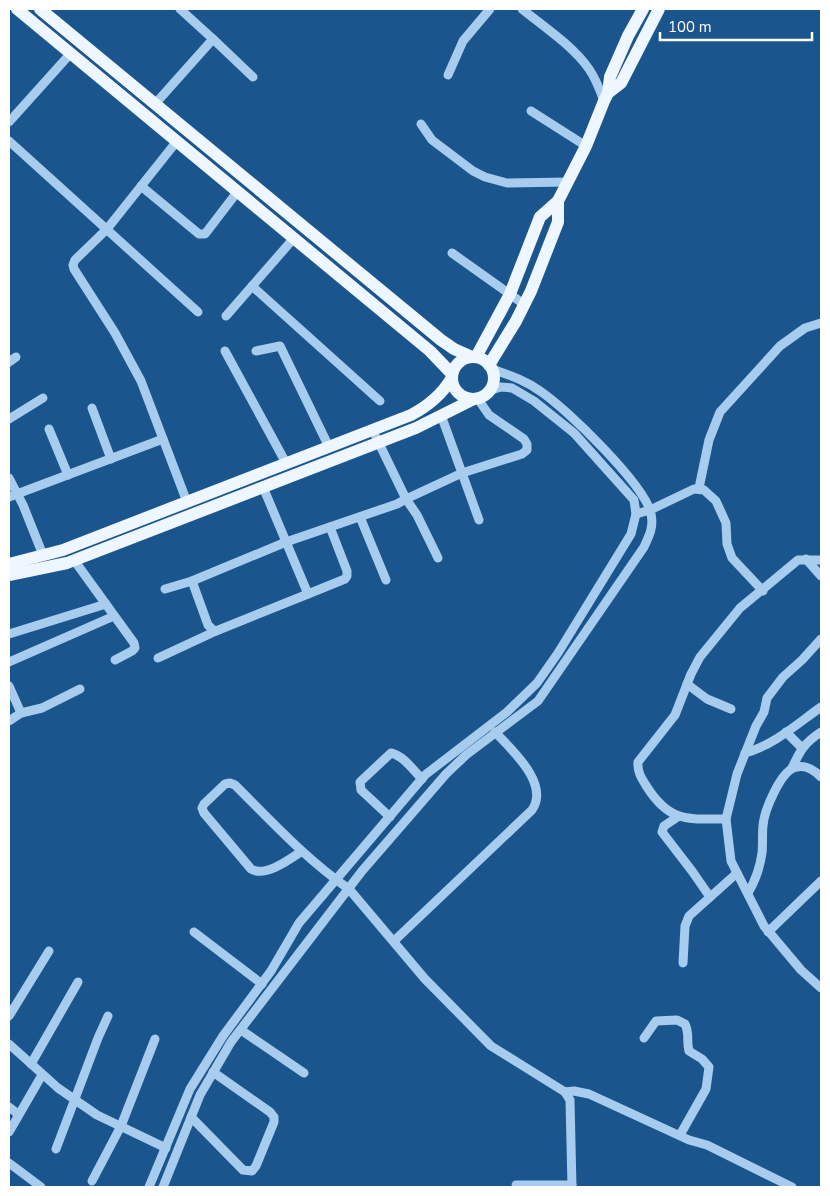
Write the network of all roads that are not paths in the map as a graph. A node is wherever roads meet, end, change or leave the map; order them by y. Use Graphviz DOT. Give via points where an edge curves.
graph roads {
  1 [pos="17,9"];
  2 [pos="40,9"];
  3 [pos="180,9"];
  4 [pos="490,9"];
  5 [pos="522,9"];
  6 [pos="643,9"];
  7 [pos="660,9"];
  8 [pos="213,39"];
  9 [pos="71,53"];
  10 [pos="448,75"];
  11 [pos="253,76"];
  12 [pos="606,97"];
  13 [pos="155,104"];
  14 [pos="532,111"];
  15 [pos="11,116"];
  16 [pos="421,124"];
  17 [pos="177,141"];
  18 [pos="9,142"];
  19 [pos="586,146"];
  20 [pos="568,182"];
  21 [pos="141,186"];
  22 [pos="238,191"];
  23 [pos="558,201"];
  24 [pos="107,229"];
  25 [pos="294,238"];
  26 [pos="452,253"];
  27 [pos="252,286"];
  28 [pos="510,294"];
  29 [pos="525,304"];
  30 [pos="198,312"];
  31 [pos="226,316"];
  32 [pos="821,323"];
  33 [pos="225,351"];
  34 [pos="256,351"];
  35 [pos="474,357"];
  36 [pos="490,367"];
  37 [pos="451,376"];
  38 [pos="491,390"];
  39 [pos="43,398"];
  40 [pos="475,399"];
  41 [pos="380,400"];
  42 [pos="92,408"];
  43 [pos="441,415"];
  44 [pos="9,419"];
  45 [pos="49,428"];
  46 [pos="373,430"];
  47 [pos="163,439"];
  48 [pos="379,442"];
  49 [pos="329,447"];
  50 [pos="111,459"];
  51 [pos="286,464"];
  52 [pos="462,473"];
  53 [pos="68,475"];
  54 [pos="9,478"];
  55 [pos="263,487"];
  56 [pos="693,490"];
  57 [pos="13,496"];
  58 [pos="406,499"];
  59 [pos="187,502"];
  60 [pos="650,510"];
  61 [pos="636,514"];
  62 [pos="360,517"];
  63 [pos="479,520"];
  64 [pos="330,527"];
  65 [pos="286,542"];
  66 [pos="43,555"];
  67 [pos="438,558"];
  68 [pos="806,559"];
  69 [pos="74,560"];
  70 [pos="821,560"];
  71 [pos="9,564"];
  72 [pos="9,575"];
  73 [pos="821,576"];
  74 [pos="386,580"];
  75 [pos="192,581"];
  76 [pos="166,589"];
  77 [pos="763,591"];
  78 [pos="308,594"];
  79 [pos="106,604"];
  80 [pos="114,616"];
  81 [pos="216,631"];
  82 [pos="9,634"];
  83 [pos="821,639"];
  84 [pos="158,658"];
  85 [pos="115,660"];
  86 [pos="9,662"];
  87 [pos="687,684"];
  88 [pos="9,686"];
  89 [pos="80,689"];
  90 [pos="821,706"];
  91 [pos="731,709"];
  92 [pos="21,713"];
  93 [pos="9,721"];
  94 [pos="495,732"];
  95 [pos="786,732"];
  96 [pos="821,732"];
  97 [pos="802,748"];
  98 [pos="745,753"];
  99 [pos="792,768"];
  100 [pos="821,777"];
  101 [pos="422,779"];
  102 [pos="679,816"];
  103 [pos="390,817"];
  104 [pos="726,819"];
  105 [pos="302,850"];
  106 [pos="737,873"];
  107 [pos="335,880"];
  108 [pos="821,881"];
  109 [pos="349,889"];
  110 [pos="748,893"];
  111 [pos="710,897"];
  112 [pos="194,932"];
  113 [pos="768,932"];
  114 [pos="394,941"];
  115 [pos="49,951"];
  116 [pos="683,963"];
  117 [pos="78,982"];
  118 [pos="262,984"];
  119 [pos="821,988"];
  120 [pos="9,1016"];
  121 [pos="108,1016"];
  122 [pos="241,1030"];
  123 [pos="644,1038"];
  124 [pos="154,1039"];
  125 [pos="9,1044"];
  126 [pos="31,1064"];
  127 [pos="214,1072"];
  128 [pos="304,1073"];
  129 [pos="42,1074"];
  130 [pos="564,1092"];
  131 [pos="74,1100"];
  132 [pos="9,1107"];
  133 [pos="18,1114"];
  134 [pos="191,1117"];
  135 [pos="120,1126"];
  136 [pos="9,1132"];
  137 [pos="680,1135"];
  138 [pos="166,1148"];
  139 [pos="56,1149"];
  140 [pos="9,1163"];
  141 [pos="92,1181"];
  142 [pos="516,1185"];
  143 [pos="572,1186"];
  144 [pos="41,1187"];
  145 [pos="150,1187"];
  146 [pos="163,1187"];
  147 [pos="792,1187"];
  1 -- 9 [label="main road"];
  2 -- 13 [label="main road"];
  3 -- 8 [label="street"];
  4 -- 10 [label="street" via="464,41"];
  5 -- 12 [label="street" via="576,54"];
  6 -- 12 [label="main road" via="610,77"];
  7 -- 12 [label="main road" via="621,83"];
  8 -- 11 [label="street"];
  8 -- 13 [label="street"];
  9 -- 15 [label="street"];
  9 -- 17 [label="main road"];
  12 -- 19 [label="main road"];
  13 -- 35 [label="main road" via="442,340"];
  14 -- 19 [label="street"];
  16 -- 20 [label="street" via="432,140 473,171 490,179 507,183"];
  17 -- 21 [label="street"];
  17 -- 22 [label="main road"];
  18 -- 24 [label="street"];
  19 -- 20 [label="main road"];
  20 -- 23 [label="main road"];
  21 -- 22 [label="street" via="199,234 205,234 211,228"];
  21 -- 24 [label="street"];
  22 -- 25 [label="main road"];
  23 -- 28 [label="main road" via="540,217"];
  23 -- 29 [label="main road" via="558,222"];
  24 -- 30 [label="street"];
  24 -- 47 [label="street" via="75,260 74,269 138,374"];
  25 -- 27 [label="street"];
  25 -- 37 [label="main road" via="430,351"];
  26 -- 28 [label="street"];
  27 -- 31 [label="street"];
  27 -- 41 [label="street"];
  28 -- 29 [label="street"];
  28 -- 35 [label="main road"];
  29 -- 36 [label="main road"];
  32 -- 56 [label="street" via="806,328 780,346 720,412"];
  33 -- 51 [label="street"];
  34 -- 49 [label="street" via="280,346"];
  35 -- 36 [label="main road"];
  35 -- 37 [label="main road" via="461,360"];
  36 -- 38 [label="main road" via="494,380"];
  36 -- 60 [label="street" via="541,391 582,426 643,494"];
  37 -- 40 [label="main road" via="458,394"];
  37 -- 46 [label="main road" via="443,392 427,406"];
  38 -- 40 [label="main road"];
  38 -- 61 [label="street" via="512,388 574,433 634,500"];
  39 -- 44 [label="street"];
  40 -- 43 [label="main road"];
  40 -- 52 [label="street" via="489,415 524,439 528,444 527,450"];
  42 -- 50 [label="street"];
  43 -- 48 [label="main road"];
  43 -- 52 [label="street"];
  45 -- 53 [label="street"];
  46 -- 48 [label="street"];
  46 -- 49 [label="main road"];
  47 -- 50 [label="street"];
  47 -- 59 [label="street"];
  48 -- 55 [label="main road"];
  48 -- 58 [label="street"];
  49 -- 51 [label="main road"];
  50 -- 53 [label="street"];
  51 -- 59 [label="main road"];
  52 -- 58 [label="street"];
  52 -- 63 [label="street"];
  53 -- 57 [label="street"];
  54 -- 57 [label="street"];
  55 -- 65 [label="street"];
  55 -- 69 [label="main road"];
  56 -- 60 [label="street"];
  56 -- 77 [label="street" via="711,495 716,501 726,523 727,544 732,558"];
  57 -- 66 [label="street"];
  58 -- 62 [label="street"];
  58 -- 67 [label="street"];
  59 -- 66 [label="main road"];
  60 -- 61 [label="street"];
  60 -- 94 [label="street" via="652,530 644,547 551,683 538,701"];
  61 -- 101 [label="street" via="631,534 558,654 536,683 507,712"];
  62 -- 64 [label="street"];
  62 -- 74 [label="street"];
  64 -- 65 [label="street"];
  64 -- 78 [label="street" via="347,576"];
  65 -- 75 [label="street"];
  65 -- 78 [label="street"];
  66 -- 71 [label="main road"];
  68 -- 70 [label="street"];
  68 -- 73 [label="street"];
  68 -- 77 [label="street" via="798,560"];
  69 -- 72 [label="main road"];
  69 -- 79 [label="street"];
  75 -- 76 [label="street"];
  75 -- 81 [label="street" via="208,625"];
  77 -- 87 [label="street" via="740,608 713,640 700,657"];
  78 -- 81 [label="street"];
  79 -- 80 [label="street"];
  79 -- 82 [label="street"];
  80 -- 85 [label="street" via="135,648"];
  80 -- 86 [label="street"];
  81 -- 84 [label="street"];
  83 -- 98 [label="street" via="767,698"];
  87 -- 91 [label="street" via="707,699"];
  87 -- 102 [label="street" via="675,715 638,762 637,768 662,808"];
  88 -- 92 [label="street"];
  89 -- 92 [label="street" via="42,708"];
  90 -- 95 [label="street"];
  92 -- 93 [label="street"];
  94 -- 109 [label="street" via="446,774"];
  94 -- 114 [label="street" via="528,769 538,795 536,804"];
  95 -- 97 [label="street"];
  95 -- 98 [label="street"];
  96 -- 97 [label="street"];
  97 -- 99 [label="street"];
  98 -- 104 [label="street"];
  99 -- 100 [label="street" via="807,768"];
  99 -- 110 [label="street" via="780,781 767,809 762,854 755,881"];
  101 -- 103 [label="street"];
  101 -- 103 [label="street" via="397,754 391,753 360,782 361,790"];
  102 -- 104 [label="street"];
  102 -- 111 [label="street" via="664,826 662,832"];
  103 -- 107 [label="street"];
  104 -- 106 [label="street" via="731,861"];
  105 -- 105 [label="street" via="281,865 254,871 202,808 225,784 235,785"];
  105 -- 107 [label="street"];
  106 -- 110 [label="street"];
  106 -- 111 [label="street"];
  107 -- 109 [label="street"];
  107 -- 118 [label="street" via="299,923"];
  108 -- 113 [label="street"];
  109 -- 114 [label="street"];
  109 -- 122 [label="street"];
  110 -- 113 [label="street"];
  111 -- 116 [label="street" via="686,920"];
  112 -- 118 [label="street"];
  113 -- 119 [label="street"];
  114 -- 130 [label="street" via="425,979 491,1046"];
  115 -- 120 [label="street"];
  117 -- 126 [label="street"];
  118 -- 138 [label="street" via="222,1036 190,1089"];
  121 -- 131 [label="street"];
  122 -- 127 [label="street"];
  122 -- 128 [label="street"];
  123 -- 137 [label="street" via="656,1021 677,1020 685,1024 689,1051 709,1067 706,1089"];
  124 -- 135 [label="street"];
  125 -- 126 [label="street"];
  126 -- 129 [label="street"];
  127 -- 134 [label="street"];
  127 -- 134 [label="street" via="274,1117 252,1171 243,1170"];
  129 -- 131 [label="street"];
  129 -- 133 [label="street"];
  130 -- 137 [label="street" via="589,1094"];
  130 -- 143 [label="street" via="570,1100"];
  131 -- 135 [label="street"];
  131 -- 139 [label="street"];
  132 -- 133 [label="street"];
  133 -- 136 [label="street"];
  134 -- 146 [label="street"];
  135 -- 138 [label="street"];
  135 -- 141 [label="street"];
  137 -- 147 [label="street" via="708,1145"];
  138 -- 145 [label="street"];
  140 -- 144 [label="street"];
  142 -- 143 [label="street"];
}
